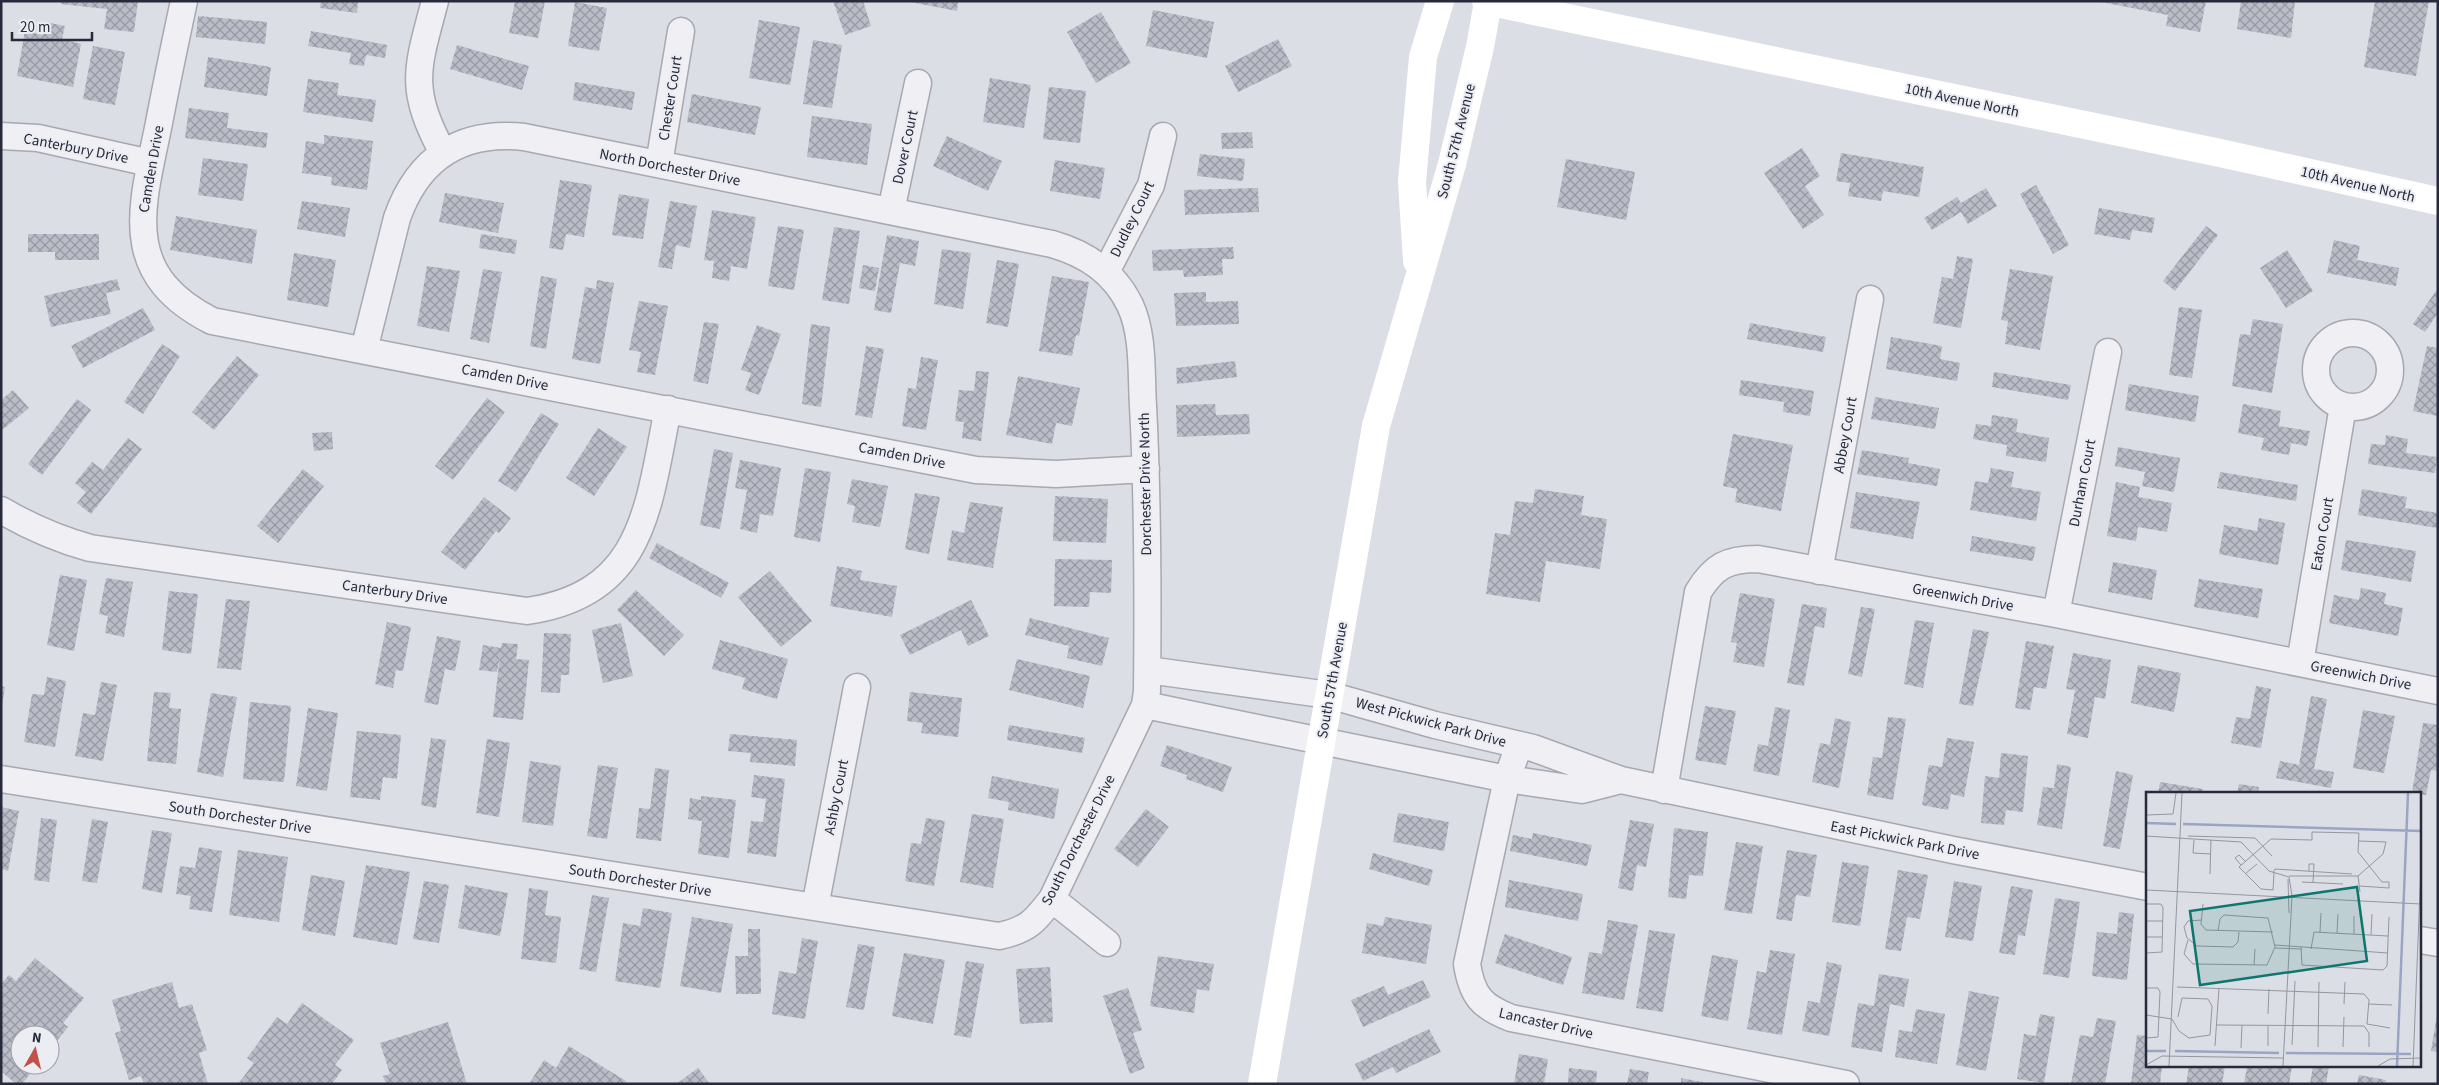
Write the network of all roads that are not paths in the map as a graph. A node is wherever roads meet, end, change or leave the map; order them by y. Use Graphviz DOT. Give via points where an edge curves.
graph roads {
  1 [pos="184,1"];
  2 [pos="435,1"];
  3 [pos="1440,1"];
  4 [pos="1487,1"];
  5 [pos="680,31"];
  6 [pos="918,83"];
  7 [pos="1,136"];
  8 [pos="1163,136"];
  9 [pos="443,153"];
  10 [pos="150,163"];
  11 [pos="659,164"];
  12 [pos="2438,201"];
  13 [pos="891,211"];
  14 [pos="1106,272"];
  15 [pos="1418,280"];
  16 [pos="1870,299"];
  17 [pos="364,350"];
  18 [pos="2108,352"];
  19 [pos="2344,406"];
  20 [pos="668,409"];
  21 [pos="1146,469"];
  22 [pos="1,510"];
  23 [pos="1820,570"];
  24 [pos="2056,614"];
  25 [pos="2300,663"];
  26 [pos="1148,670"];
  27 [pos="857,687"];
  28 [pos="2438,691"];
  29 [pos="1329,695"];
  30 [pos="1145,705"];
  31 [pos="1321,742"];
  32 [pos="1518,745"];
  33 [pos="1,779"];
  34 [pos="1507,779"];
  35 [pos="1621,780"];
  36 [pos="1664,790"];
  37 [pos="2146,887"];
  38 [pos="1052,899"];
  39 [pos="815,907"];
  40 [pos="2422,940"];
  41 [pos="1107,943"];
  42 [pos="2438,943"];
  43 [pos="1262,1084"];
  44 [pos="1846,1084"];
  1 -- 10 [label="street, Camden Drive"];
  2 -- 9 [label="street" via="421,53 419,92 423,111"];
  3 -- 15 [label="street, South 57th Avenue" via="1423,57 1412,182"];
  4 -- 12 [label="street, 10th Avenue North"];
  4 -- 15 [label="street, South 57th Avenue" via="1480,47 1452,164"];
  5 -- 11 [label="street, Chester Court"];
  6 -- 13 [label="street, Dover Court"];
  7 -- 10 [label="street, Canterbury Drive" via="38,138"];
  8 -- 14 [label="street, Dudley Court" via="1151,185"];
  9 -- 11 [label="street, North Dorchester Drive" via="466,141 505,135"];
  9 -- 17 [label="street, North Dorchester Drive" via="420,174 404,199"];
  10 -- 17 [label="street, Camden Drive" via="141,212 142,232 154,269 179,300 212,321"];
  11 -- 13 [label="street, North Dorchester Drive"];
  13 -- 14 [label="street, North Dorchester Drive" via="1052,244 1089,258"];
  14 -- 21 [label="street, Dorchester Drive North" via="1122,290 1137,326"];
  15 -- 29 [label="street, South 57th Avenue" via="1376,426"];
  16 -- 23 [label="street, Abbey Court"];
  17 -- 20 [label="street, Camden Drive"];
  18 -- 24 [label="street, Durham Court"];
  19 -- 25 [label="street, Eaton Court"];
  20 -- 21 [label="street, Camden Drive" via="976,470 1056,474"];
  20 -- 22 [label="street, Canterbury Drive" via="648,508 633,546 606,579 588,592 569,601 527,612 90,548 30,527"];
  21 -- 26 [label="street, Dorchester Drive North"];
  23 -- 24 [label="street, Greenwich Drive"];
  23 -- 36 [label="street, Greenwich Drive" via="1740,559 1722,565 1708,576 1698,592"];
  24 -- 25 [label="street, Greenwich Drive"];
  25 -- 28 [label="street, Greenwich Drive"];
  26 -- 29 [label="street, West Pickwick Park Drive"];
  26 -- 30 [label="street, Dorchester Drive North"];
  27 -- 39 [label="street, Ashby Court"];
  29 -- 31 [label="street, South 57th Avenue"];
  29 -- 32 [label="street, West Pickwick Park Drive"];
  30 -- 31 [label="street, West Pickwick Park Drive"];
  30 -- 38 [label="street, South Dorchester Drive"];
  31 -- 34 [label="street, West Pickwick Park Drive"];
  31 -- 43 [label="street, South 57th Avenue"];
  32 -- 34 [label="street, Lancaster Drive"];
  32 -- 35 [label="street, West Pickwick Park Drive"];
  33 -- 39 [label="street, South Dorchester Drive"];
  34 -- 35 [label="street, West Pickwick Park Drive" via="1582,790"];
  34 -- 44 [label="street, Lancaster Drive" via="1466,964 1478,999 1492,1011 1511,1018"];
  35 -- 36 [label="street, West Pickwick Park Drive"];
  36 -- 37 [label="street, East Pickwick Park Drive"];
  38 -- 39 [label="street, South Dorchester Drive" via="1033,923 1017,932 999,936"];
  38 -- 41 [label="street"];
  40 -- 42 [label="street"];
}
